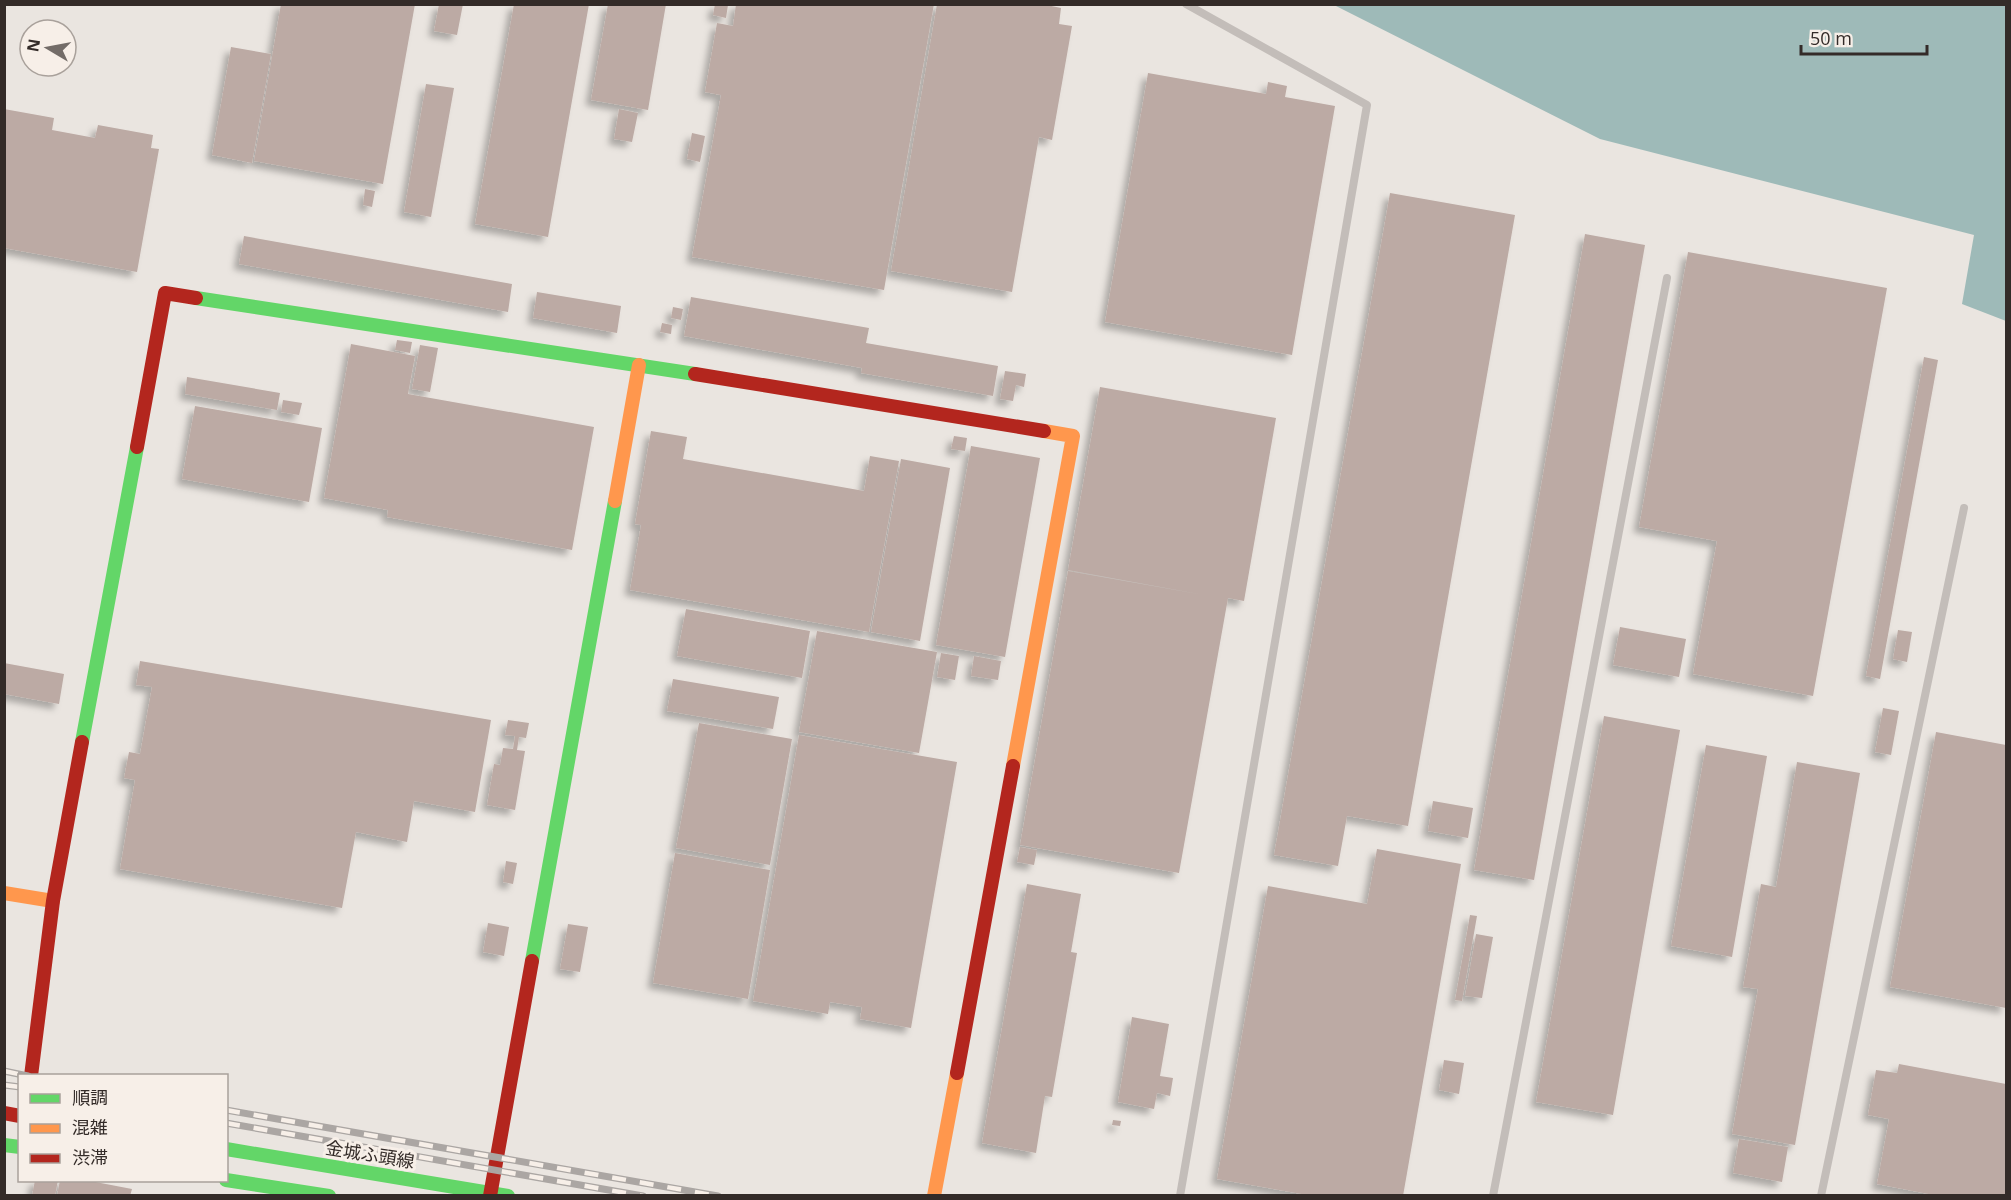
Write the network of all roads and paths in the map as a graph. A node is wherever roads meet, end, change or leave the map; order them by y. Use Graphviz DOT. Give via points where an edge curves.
graph roads {
  1 [pos="1186,4"];
  2 [pos="1667,278"];
  3 [pos="639,365"];
  4 [pos="1964,508"];
  5 [pos="4,893"];
  6 [pos="53,901"];
  7 [pos="31,1074"];
  8 [pos="228,1149"];
  9 [pos="228,1180"];
  10 [pos="491,1194"];
  11 [pos="328,1196"];
  12 [pos="508,1196"];
  13 [pos="934,1196"];
  14 [pos="1180,1196"];
  15 [pos="1493,1196"];
  16 [pos="1821,1196"];
  1 -- 14 [label="lane" via="1367,105"];
  2 -- 15 [label="lane"];
  3 -- 6 [label="street" via="165,293"];
  3 -- 10 [label="street"];
  3 -- 13 [label="street" via="1073,436"];
  4 -- 16 [label="lane"];
  5 -- 6 [label="street"];
  6 -- 7 [label="street"];
  8 -- 10 [label="street, 金城ふ頭線"];
  9 -- 11 [label="street"];
  10 -- 12 [label="street, 金城ふ頭線"];
}
